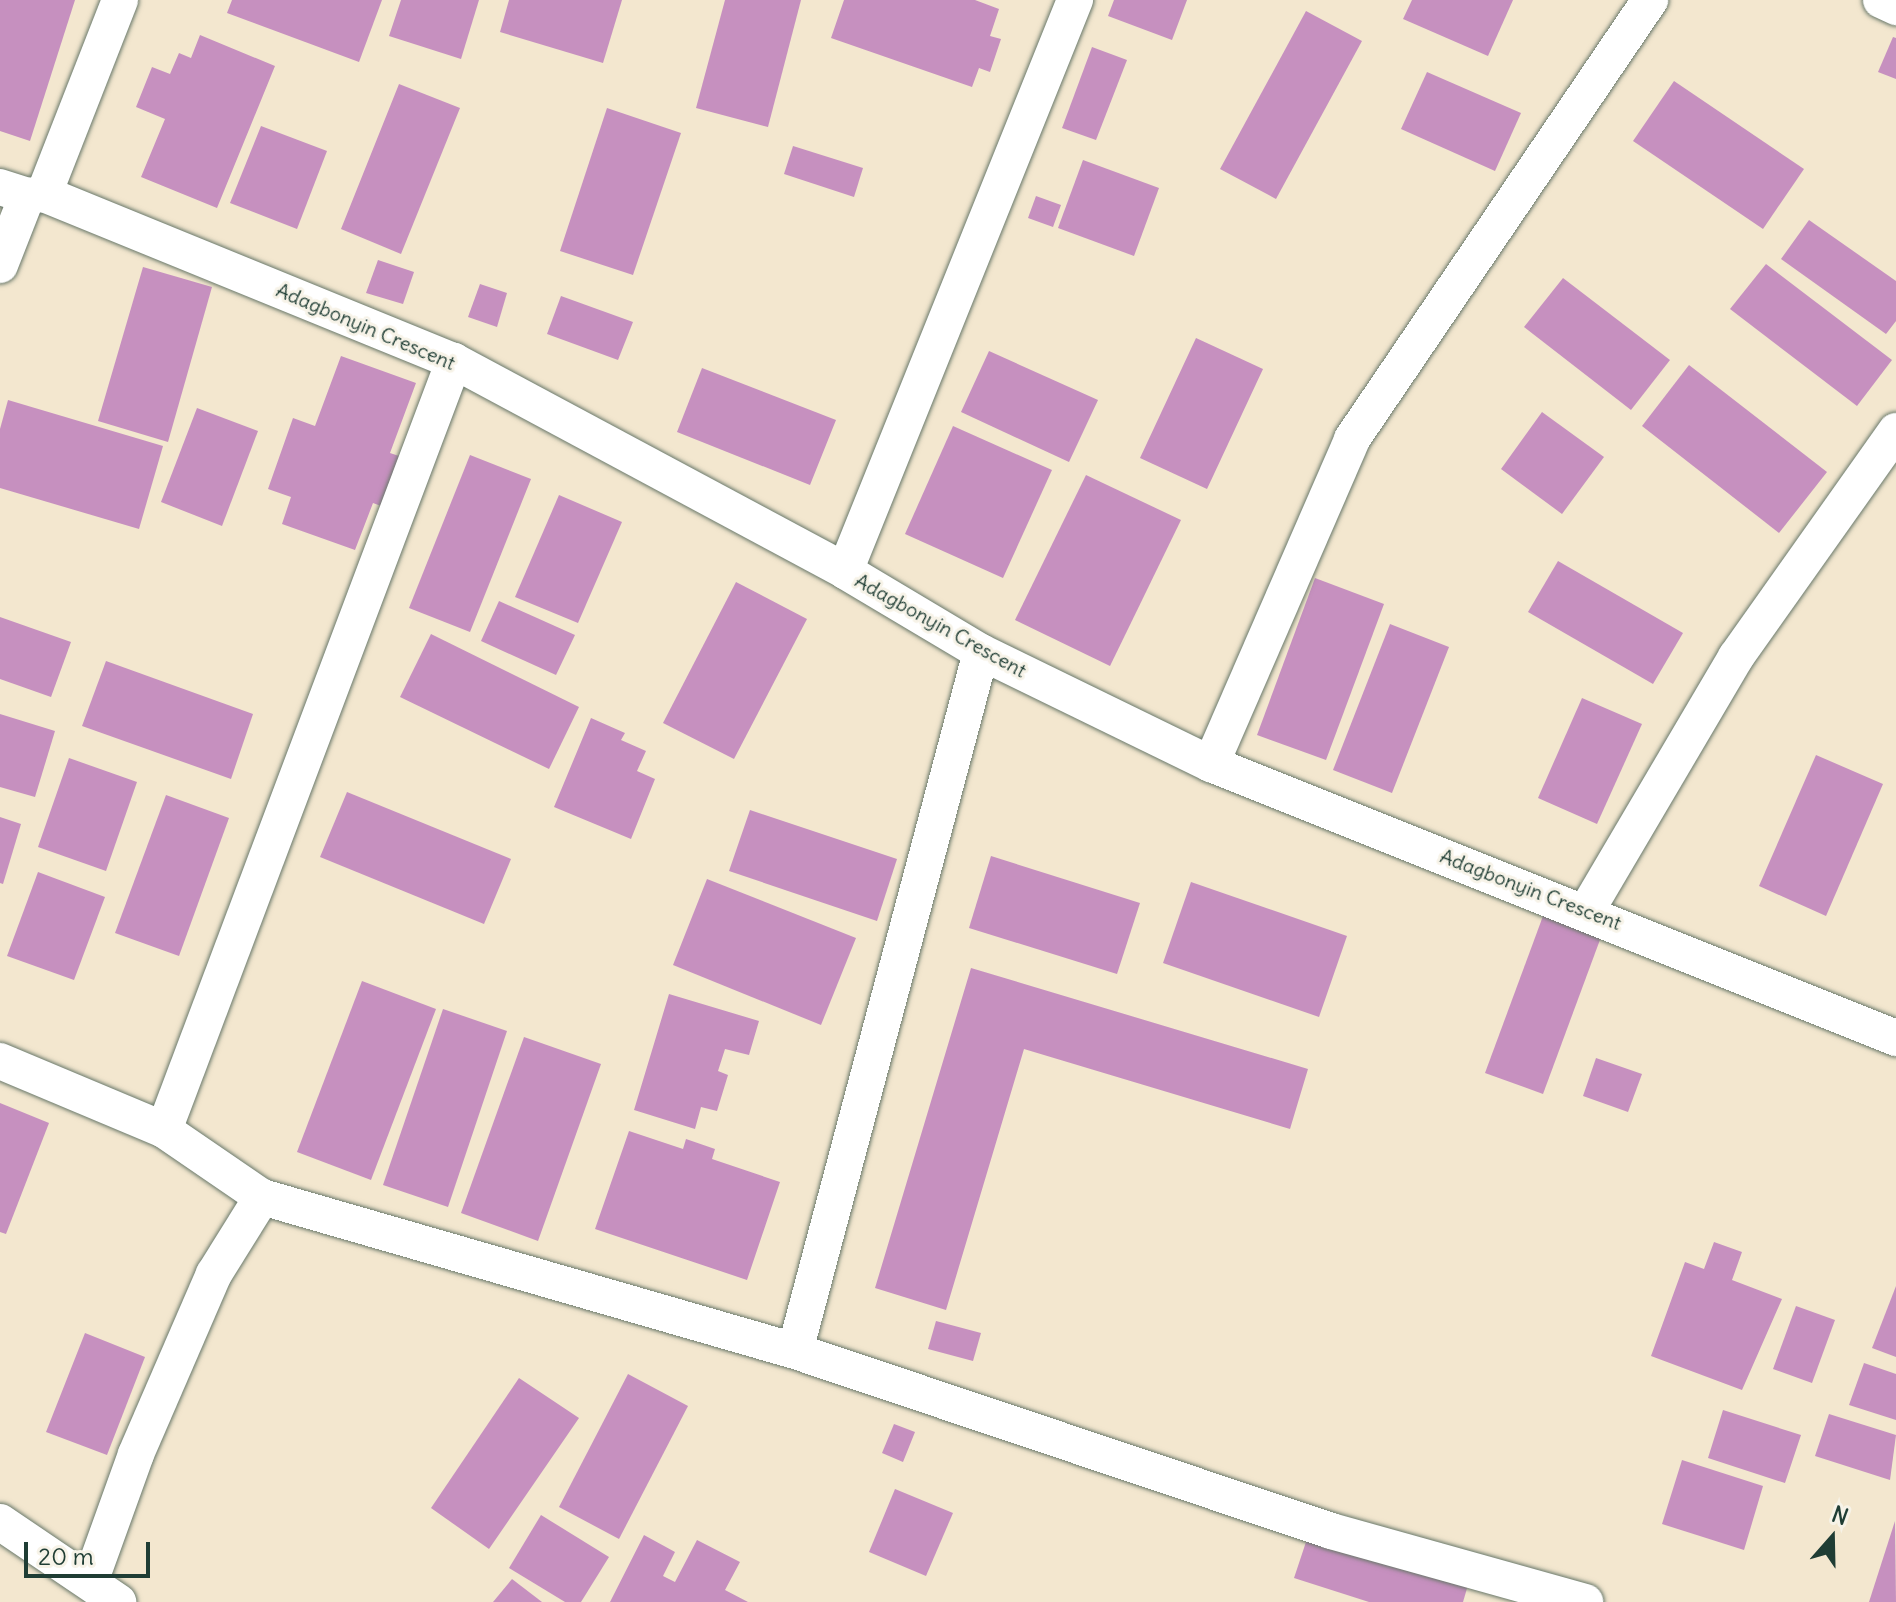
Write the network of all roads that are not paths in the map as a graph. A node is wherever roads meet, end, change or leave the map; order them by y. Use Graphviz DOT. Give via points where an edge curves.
graph roads {
  1 [pos="120,0"];
  2 [pos="1075,0"];
  3 [pos="1650,0"];
  4 [pos="1881,0"];
  5 [pos="1896,7"];
  6 [pos="24,192"];
  7 [pos="0,265"];
  8 [pos="454,361"];
  9 [pos="1896,431"];
  10 [pos="845,571"];
  11 [pos="981,652"];
  12 [pos="1211,764"];
  13 [pos="1587,910"];
  14 [pos="1896,1038"];
  15 [pos="0,1061"];
  16 [pos="164,1130"];
  17 [pos="262,1197"];
  18 [pos="795,1351"];
  19 [pos="0,1522"];
  20 [pos="104,1592"];
  21 [pos="1585,1602"];
  1 -- 6 [label="street"];
  2 -- 10 [label="street"];
  3 -- 12 [label="street" via="1352,439"];
  4 -- 5 [label="street"];
  6 -- 7 [label="street"];
  6 -- 8 [label="street, Adagbonyin Crescent"];
  8 -- 10 [label="street, Adagbonyin Crescent"];
  8 -- 16 [label="street"];
  9 -- 13 [label="street" via="1736,657"];
  10 -- 11 [label="street, Adagbonyin Crescent"];
  11 -- 12 [label="street, Adagbonyin Crescent"];
  11 -- 18 [label="street"];
  12 -- 13 [label="street, Adagbonyin Crescent"];
  13 -- 14 [label="street, Adagbonyin Crescent"];
  15 -- 16 [label="street"];
  16 -- 17 [label="street"];
  17 -- 18 [label="street"];
  17 -- 20 [label="street" via="214,1274 136,1454"];
  18 -- 21 [label="street" via="1331,1531"];
  19 -- 20 [label="street"];
}
